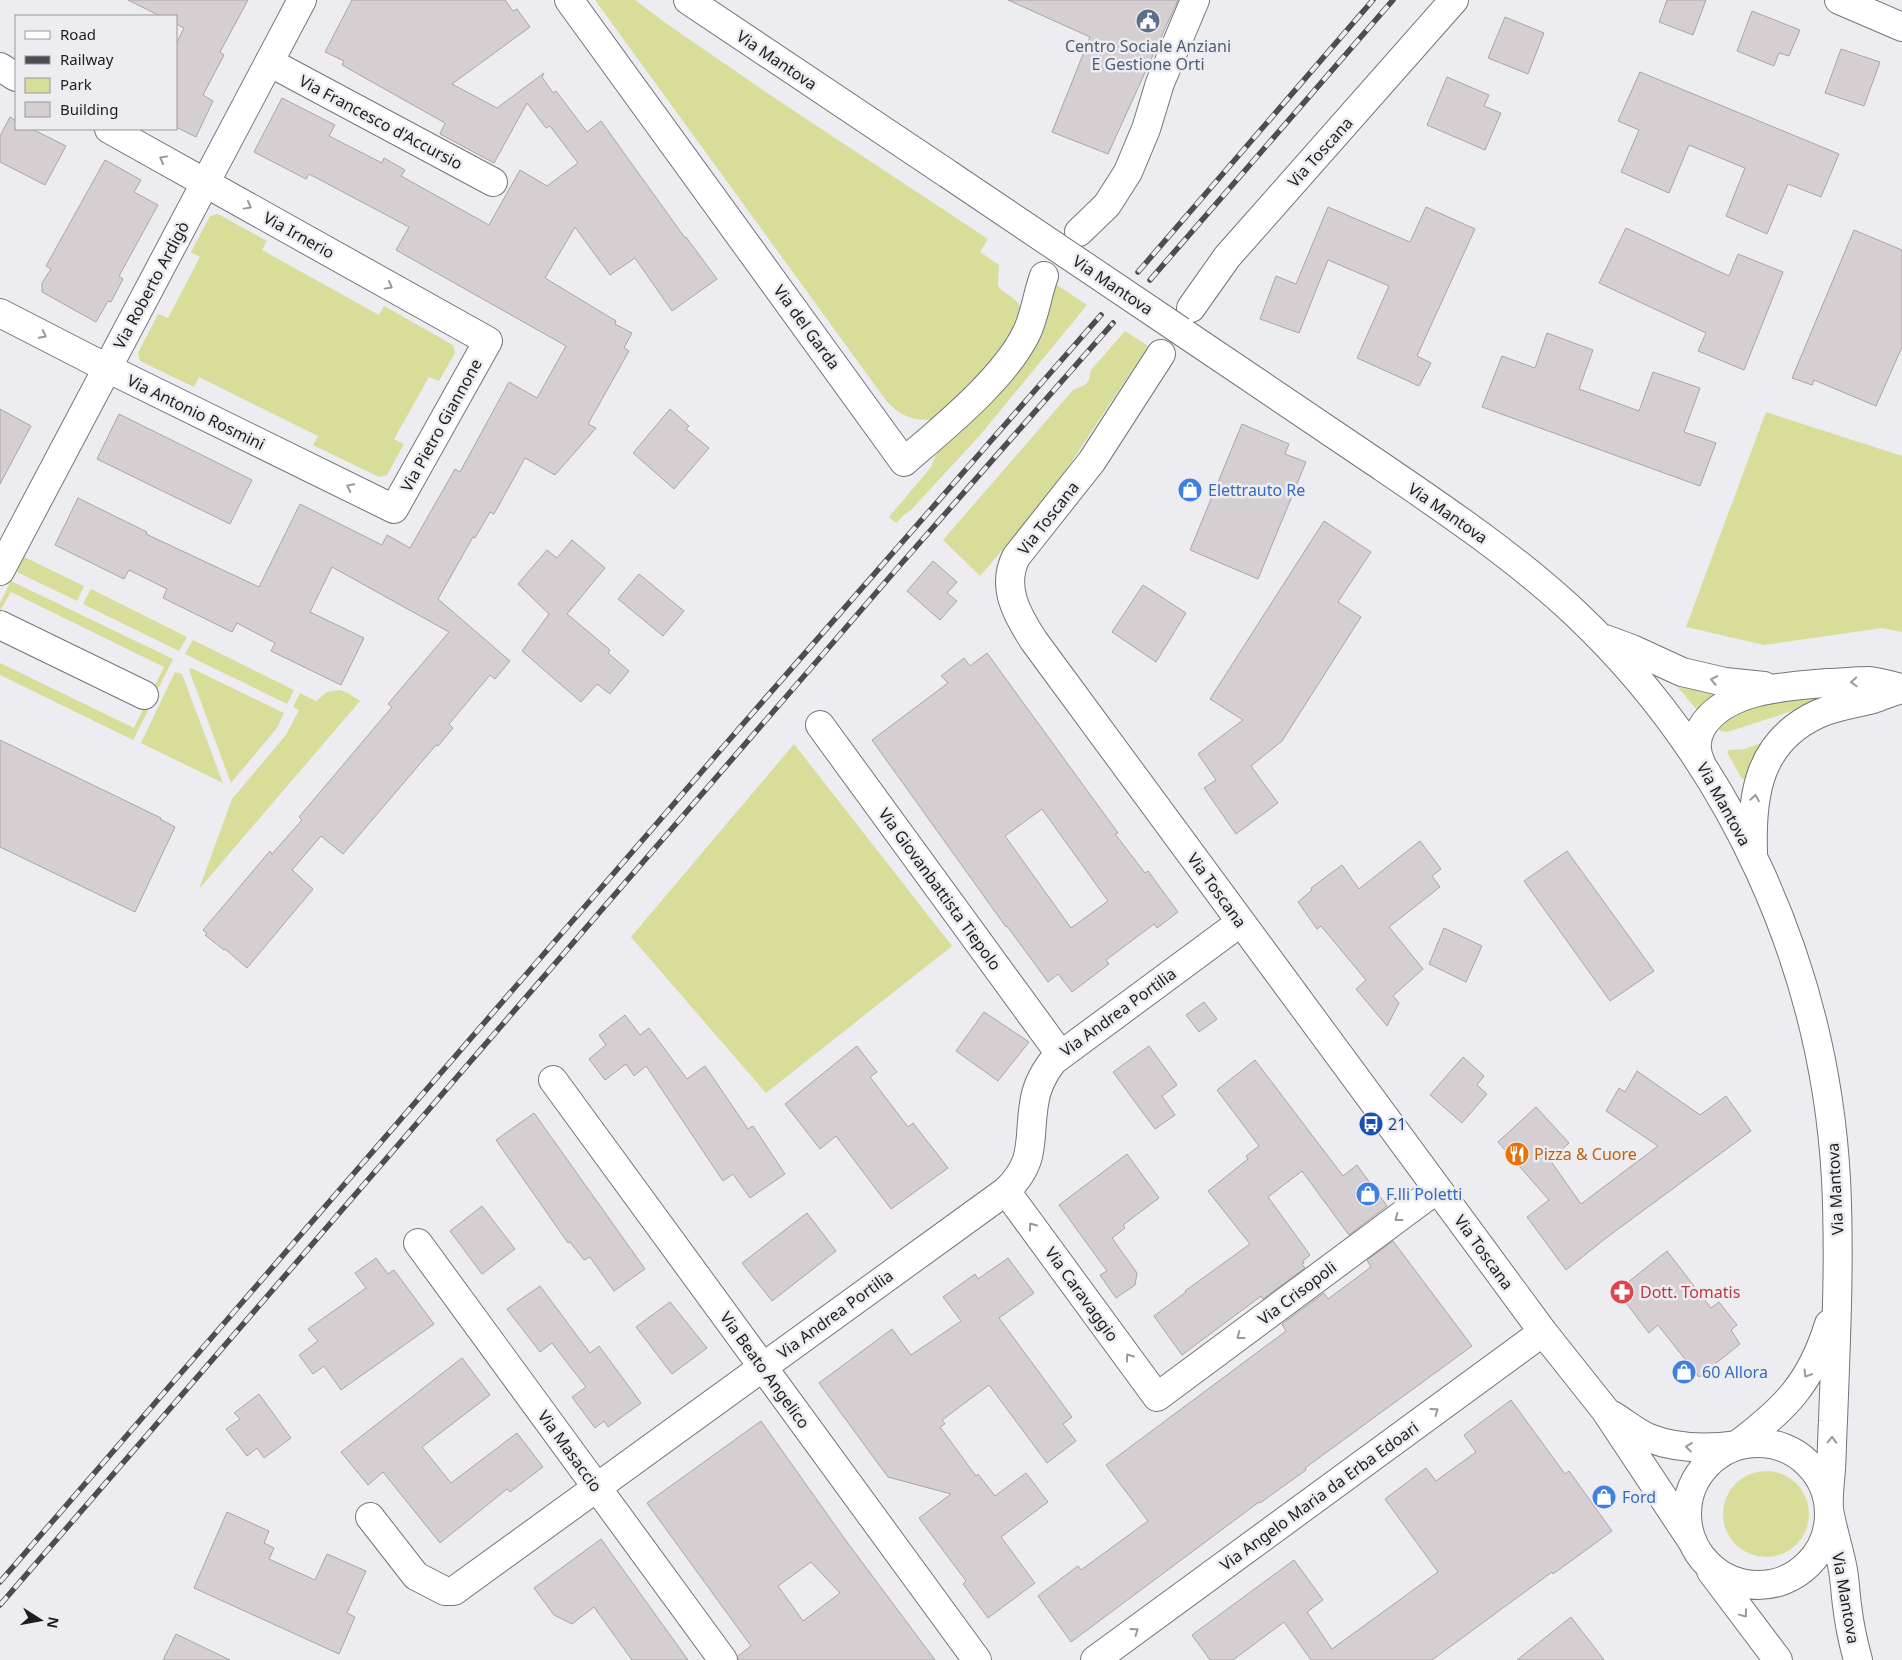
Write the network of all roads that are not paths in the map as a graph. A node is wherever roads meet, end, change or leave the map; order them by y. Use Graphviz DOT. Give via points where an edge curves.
graph roads {
  1 [pos="302,0"];
  2 [pos="569,0"];
  3 [pos="688,0"];
  4 [pos="1195,0"];
  5 [pos="1454,0"];
  6 [pos="1839,0"];
  7 [pos="1902,27"];
  8 [pos="269,62"];
  9 [pos="0,67"];
  10 [pos="15,75"];
  11 [pos="111,130"];
  12 [pos="205,182"];
  13 [pos="492,182"];
  14 [pos="1079,232"];
  15 [pos="1044,276"];
  16 [pos="1191,308"];
  17 [pos="0,313"];
  18 [pos="488,341"];
  19 [pos="1161,354"];
  20 [pos="107,368"];
  21 [pos="394,509"];
  22 [pos="0,571"];
  23 [pos="0,625"];
  24 [pos="1591,630"];
  25 [pos="1780,686"];
  26 [pos="1902,688"];
  27 [pos="144,695"];
  28 [pos="820,725"];
  29 [pos="1702,764"];
  30 [pos="1756,863"];
  31 [pos="1241,922"];
  32 [pos="1060,1054"];
  33 [pos="553,1080"];
  34 [pos="1437,1189"];
  35 [pos="1006,1191"];
  36 [pos="418,1243"];
  37 [pos="1837,1296"];
  38 [pos="1543,1332"];
  39 [pos="762,1366"];
  40 [pos="1157,1397"];
  41 [pos="1605,1410"];
  42 [pos="1737,1445"];
  43 [pos="596,1487"];
  44 [pos="1829,1506"];
  45 [pos="370,1518"];
  46 [pos="1698,1551"];
  47 [pos="723,1660"];
  48 [pos="977,1660"];
  49 [pos="1095,1660"];
  50 [pos="1778,1660"];
  51 [pos="1858,1660"];
  1 -- 8 [label="street, Via Roberto Ardigò"];
  2 -- 15 [label="street, Via del Garda" via="904,462 979,393 1015,351 1027,332"];
  3 -- 24 [label="street, Via Mantova, bridge" via="1442,508 1530,575"];
  4 -- 14 [label="street" via="1128,172 1107,205"];
  5 -- 16 [label="street, Via Toscana" via="1227,257"];
  6 -- 7 [label="street"];
  8 -- 12 [label="street, Via Roberto Ardigò"];
  8 -- 13 [label="street, Via Francesco d'Accursio"];
  9 -- 10 [label="street"];
  12 -- 11 [label="street, Via Irnerio, one-way"];
  12 -- 18 [label="street, Via Irnerio, one-way"];
  12 -- 20 [label="street, Via Roberto Ardigò"];
  17 -- 20 [label="street, Via Antonio Rosmini, one-way"];
  18 -- 21 [label="street, Via Pietro Giannone"];
  19 -- 31 [label="street, Via Toscana" via="1092,461 1016,558 1009,576 1010,589 1018,615 1034,641"];
  21 -- 20 [label="street, Via Antonio Rosmini, one-way"];
  20 -- 22 [label="street, Via Roberto Ardigò"];
  23 -- 27 [label="street"];
  25 -- 24 [label="street, one-way" via="1725,682 1682,672 1632,648 1606,640"];
  24 -- 29 [label="street, Via Mantova" via="1666,713"];
  26 -- 25 [label="street, one-way" via="1863,681"];
  25 -- 29 [label="street" via="1737,699 1712,714 1697,739 1696,750"];
  30 -- 26 [label="street, one-way" via="1753,846 1755,792 1764,766 1779,742 1789,732 1818,715"];
  28 -- 32 [label="street, Via Giovanbattista Tiepolo"];
  29 -- 30 [label="street, Via Mantova"];
  30 -- 37 [label="street, Via Mantova" via="1798,967 1824,1075 1836,1182"];
  31 -- 32 [label="street, Via Andrea Portilia"];
  31 -- 34 [label="street, Via Toscana"];
  32 -- 35 [label="street, Via Andrea Portilia" via="1038,1085 1028,1159"];
  33 -- 39 [label="street, Via Beato Angelico"];
  34 -- 38 [label="street, Via Toscana"];
  34 -- 40 [label="street, Via Crisopoli, one-way"];
  35 -- 39 [label="street, Via Andrea Portilia"];
  40 -- 35 [label="street, Via Caravaggio, one-way"];
  36 -- 43 [label="street, Via Masaccio"];
  37 -- 42 [label="street, Via Mantova, one-way" via="1814,1363 1801,1384 1770,1421"];
  44 -- 37 [label="street, Via Mantova, one-way"];
  38 -- 41 [label="street, Via Toscana"];
  49 -- 38 [label="street, Via Angelo Maria da Erba Edoari, one-way"];
  39 -- 43 [label="street, Via Andrea Portilia"];
  39 -- 48 [label="street, Via Beato Angelico"];
  42 -- 41 [label="street, Via Toscana, one-way" via="1697,1448 1648,1438"];
  41 -- 46 [label="street, Via Toscana"];
  42 -- 44 [label="street, Via Mantova" via="1758,1442 1778,1445 1797,1454 1816,1474"];
  42 -- 46 [label="street, Via Mantova" via="1716,1456 1699,1473 1689,1495 1686,1519"];
  43 -- 45 [label="street, Via Andrea Portilia" via="450,1591 441,1590 412,1573"];
  43 -- 47 [label="street, Via Masaccio"];
  44 -- 46 [label="street, Via Mantova" via="1827,1528 1819,1550 1805,1567 1786,1579 1765,1585 1742,1584 1721,1576"];
  44 -- 51 [label="street, Via Mantova"];
  46 -- 50 [label="street, Via Mantova, one-way"];
}
